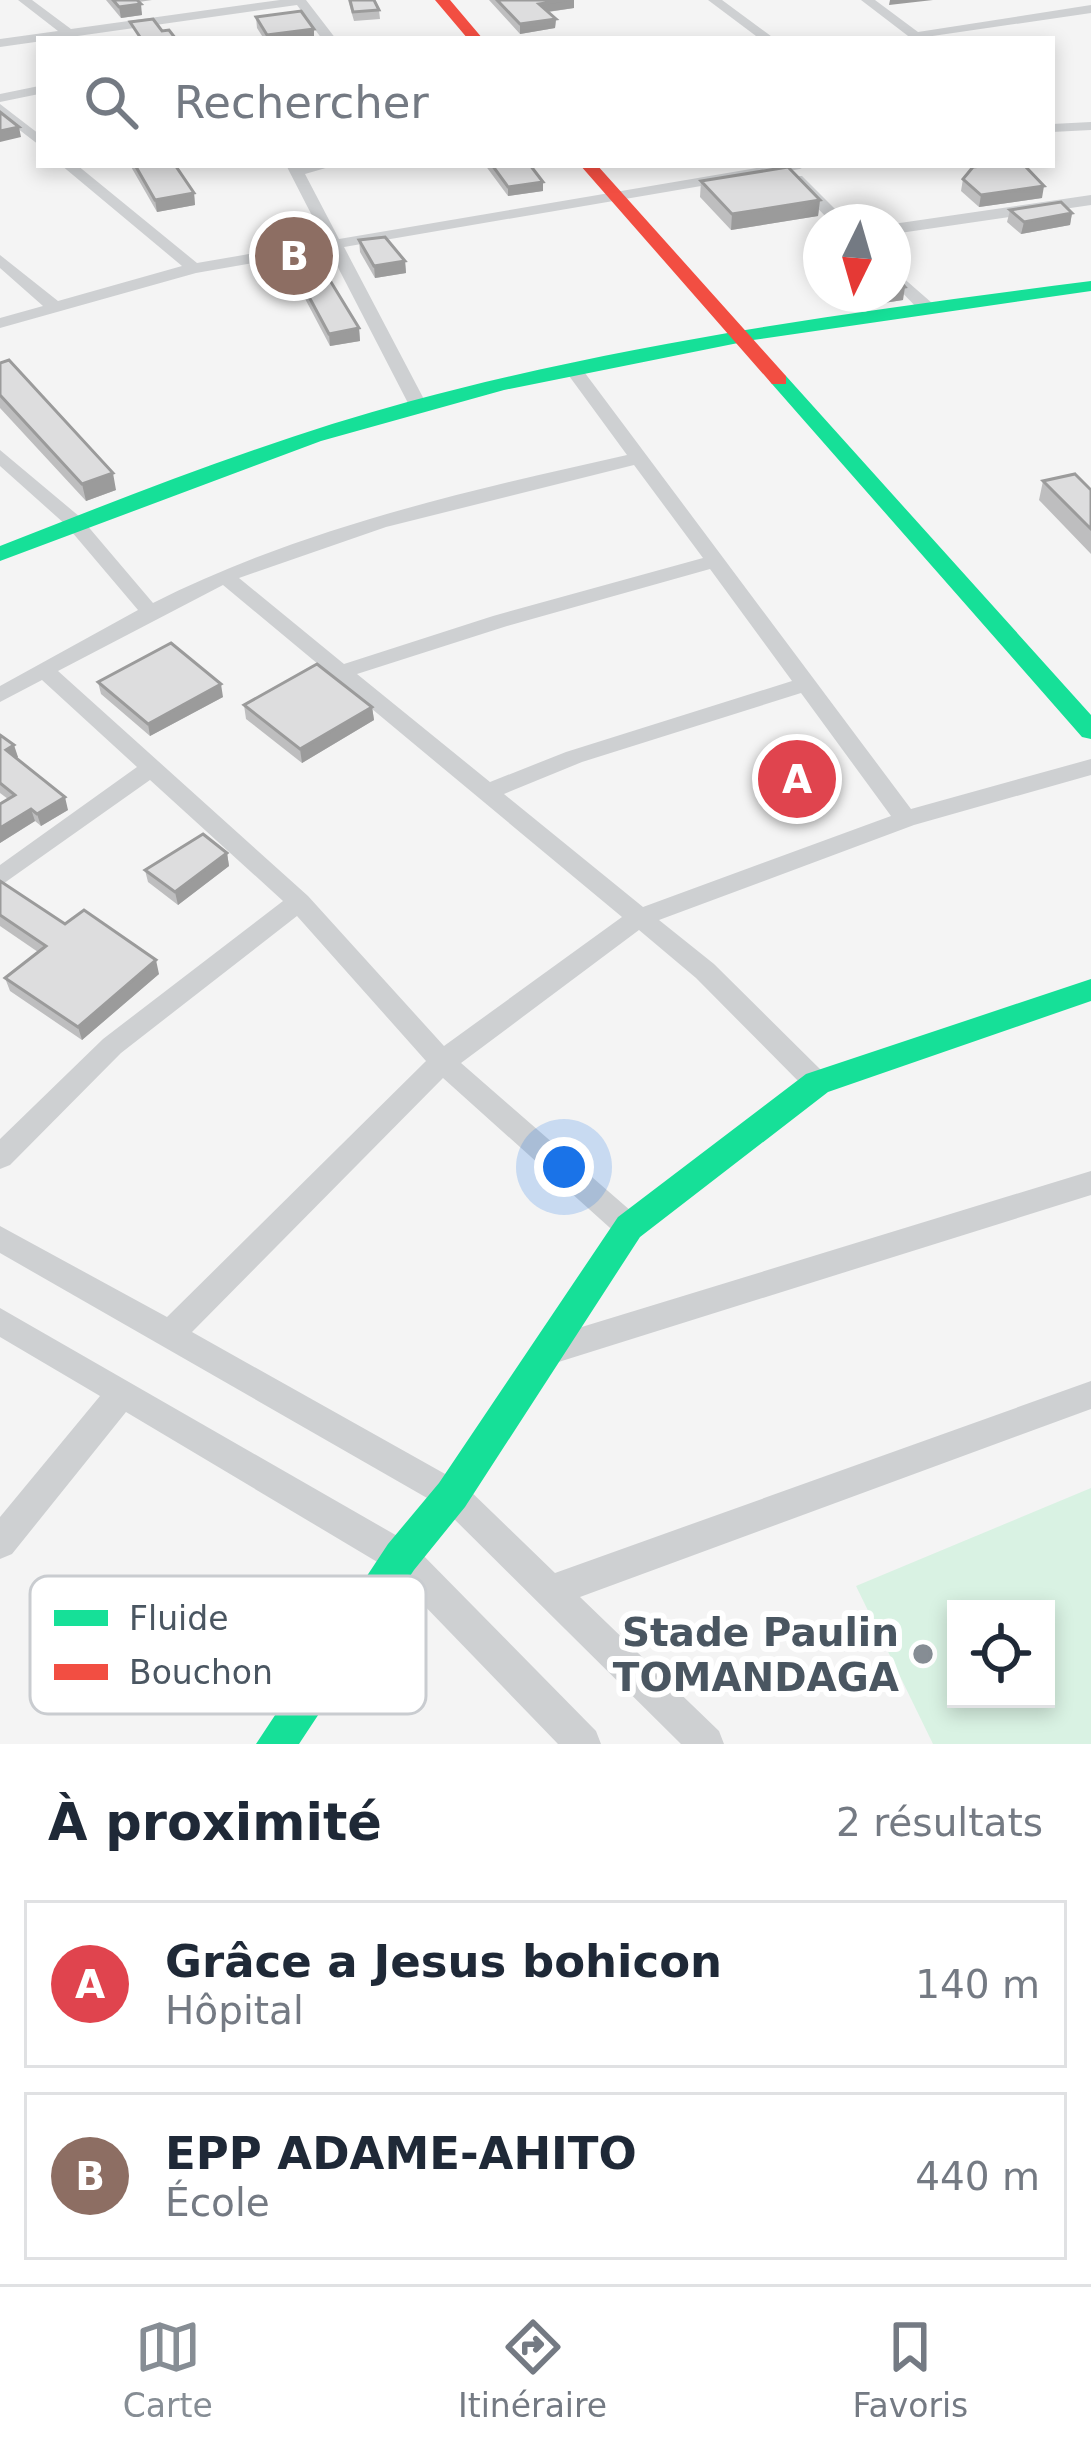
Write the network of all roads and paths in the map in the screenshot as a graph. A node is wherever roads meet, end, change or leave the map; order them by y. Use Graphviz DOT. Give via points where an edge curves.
graph roads {
  1 [pos="24,0"];
  2 [pos="173,0"];
  3 [pos="442,0"];
  4 [pos="714,0"];
  5 [pos="867,0"];
  6 [pos="300,1"];
  7 [pos="1091,9"];
  8 [pos="182,14"];
  9 [pos="67,32"];
  10 [pos="43,36"];
  11 [pos="327,36"];
  12 [pos="473,36"];
  13 [pos="764,36"];
  14 [pos="915,36"];
  15 [pos="930,36"];
  16 [pos="36,37"];
  17 [pos="0,43"];
  18 [pos="36,91"];
  19 [pos="0,98"];
  20 [pos="0,109"];
  21 [pos="1091,126"];
  22 [pos="1055,128"];
  23 [pos="36,139"];
  24 [pos="72,168"];
  25 [pos="295,168"];
  26 [pos="591,168"];
  27 [pos="777,168"];
  28 [pos="791,168"];
  29 [pos="616,196"];
  30 [pos="1091,200"];
  31 [pos="824,204"];
  32 [pos="911,226"];
  33 [pos="330,243"];
  34 [pos="0,260"];
  35 [pos="194,268"];
  36 [pos="1091,286"];
  37 [pos="911,292"];
  38 [pos="52,305"];
  39 [pos="926,307"];
  40 [pos="0,323"];
  41 [pos="745,342"];
  42 [pos="573,370"];
  43 [pos="418,405"];
  44 [pos="0,456"];
  45 [pos="640,458"];
  46 [pos="74,521"];
  47 [pos="0,554"];
  48 [pos="716,561"];
  49 [pos="225,577"];
  50 [pos="152,614"];
  51 [pos="44,670"];
  52 [pos="342,672"];
  53 [pos="809,683"];
  54 [pos="0,694"];
  55 [pos="1091,731"];
  56 [pos="1091,767"];
  57 [pos="151,768"];
  58 [pos="485,793"];
  59 [pos="906,819"];
  60 [pos="0,878"];
  61 [pos="299,902"];
  62 [pos="638,918"];
  63 [pos="1091,990"];
  64 [pos="442,1062"];
  65 [pos="817,1083"];
  66 [pos="0,1156"];
  67 [pos="1091,1183"];
  68 [pos="629,1227"];
  69 [pos="0,1238"];
  70 [pos="0,1321"];
  71 [pos="168,1336"];
  72 [pos="542,1353"];
  73 [pos="121,1394"];
  74 [pos="1091,1395"];
  75 [pos="452,1495"];
  76 [pos="0,1543"];
  77 [pos="401,1557"];
  78 [pos="388,1576"];
  79 [pos="419,1576"];
  80 [pos="426,1583"];
  81 [pos="550,1591"];
  82 [pos="296,1714"];
  83 [pos="276,1744"];
  84 [pos="583,1744"];
  85 [pos="706,1744"];
  1 -- 9 [label="street"];
  2 -- 8 [label="street"];
  3 -- 12 [label="street"];
  4 -- 13 [label="street"];
  5 -- 14 [label="street"];
  6 -- 8 [label="street"];
  6 -- 11 [label="street"];
  7 -- 15 [label="street"];
  8 -- 9 [label="street"];
  9 -- 10 [label="street"];
  16 -- 17 [label="street"];
  18 -- 19 [label="street"];
  20 -- 23 [label="street"];
  21 -- 22 [label="street"];
  24 -- 35 [label="street"];
  25 -- 33 [label="street"];
  26 -- 29 [label="street"];
  27 -- 29 [label="street"];
  28 -- 31 [label="street"];
  29 -- 33 [label="street"];
  29 -- 41 [label="street"];
  30 -- 32 [label="street"];
  33 -- 35 [label="street"];
  33 -- 43 [label="street"];
  34 -- 38 [label="street"];
  35 -- 38 [label="street"];
  36 -- 39 [label="street"];
  37 -- 39 [label="street"];
  38 -- 40 [label="street"];
  39 -- 41 [label="street"];
  41 -- 42 [label="street"];
  41 -- 55 [label="street"];
  42 -- 43 [label="street"];
  42 -- 45 [label="street"];
  43 -- 46 [label="street"];
  44 -- 46 [label="street"];
  45 -- 48 [label="street"];
  45 -- 49 [label="street" via="424,512"];
  46 -- 47 [label="street"];
  46 -- 50 [label="street"];
  48 -- 52 [label="street"];
  48 -- 53 [label="street"];
  49 -- 50 [label="street"];
  49 -- 52 [label="street"];
  50 -- 51 [label="street"];
  51 -- 54 [label="street"];
  51 -- 57 [label="street"];
  52 -- 58 [label="street"];
  53 -- 58 [label="street"];
  53 -- 59 [label="street"];
  56 -- 59 [label="street"];
  57 -- 60 [label="street"];
  57 -- 61 [label="street"];
  58 -- 62 [label="street"];
  59 -- 62 [label="street"];
  61 -- 64 [label="street"];
  61 -- 66 [label="street" via="112,1046"];
  62 -- 64 [label="street"];
  62 -- 65 [label="street" via="705,971"];
  63 -- 65 [label="street"];
  64 -- 68 [label="street"];
  64 -- 71 [label="street"];
  65 -- 68 [label="street"];
  67 -- 72 [label="street"];
  68 -- 72 [label="street"];
  69 -- 71 [label="street"];
  70 -- 73 [label="street"];
  71 -- 75 [label="street"];
  72 -- 75 [label="street"];
  73 -- 76 [label="street"];
  73 -- 77 [label="street"];
  74 -- 81 [label="street"];
  75 -- 77 [label="street"];
  75 -- 81 [label="street"];
  77 -- 78 [label="street"];
  77 -- 79 [label="street"];
  80 -- 84 [label="street"];
  81 -- 85 [label="street"];
  82 -- 83 [label="street"];
}
